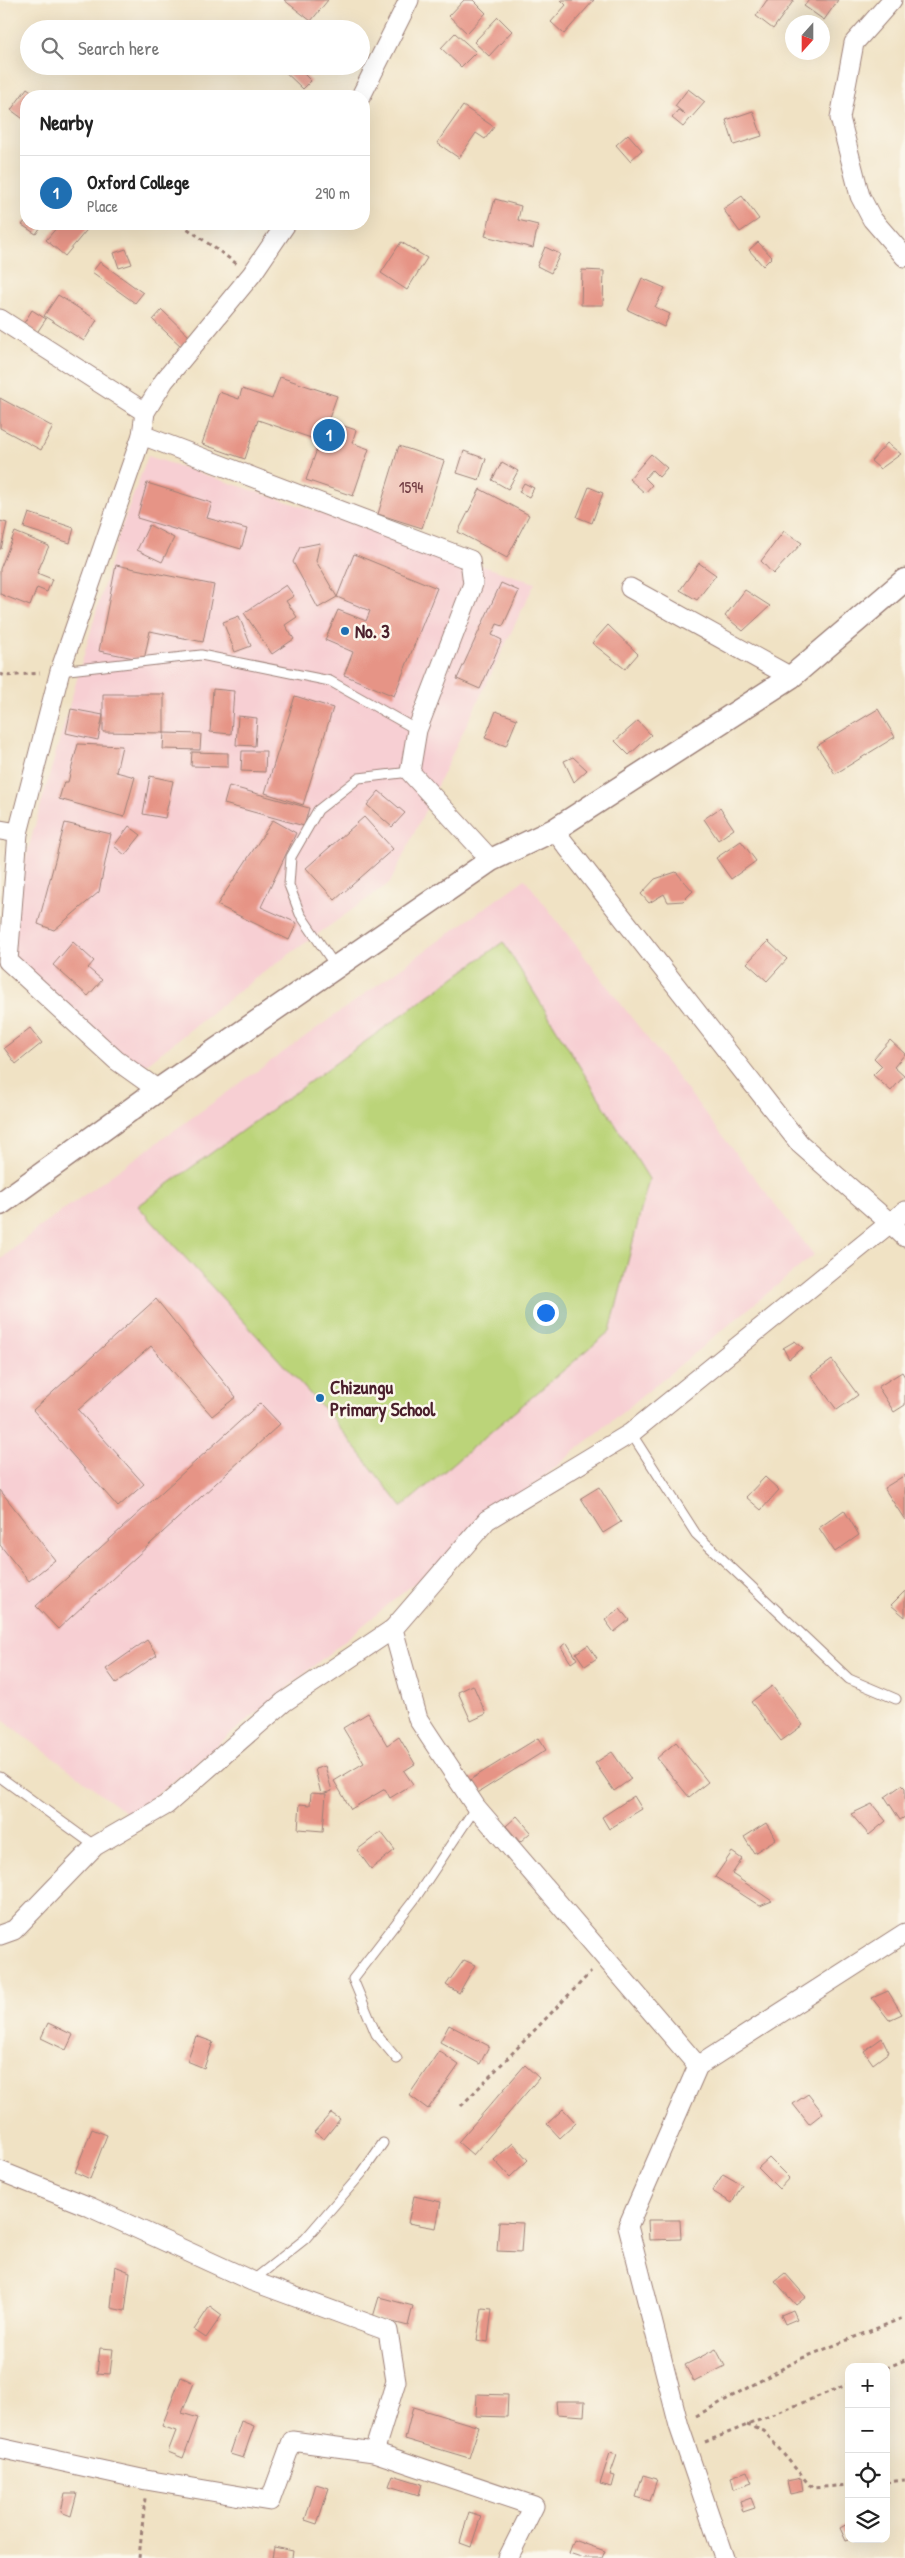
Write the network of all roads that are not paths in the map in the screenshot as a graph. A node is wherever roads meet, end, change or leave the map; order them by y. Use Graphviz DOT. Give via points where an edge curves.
graph roads {
  1 [pos="409,0"];
  2 [pos="892,0"];
  3 [pos="364,90"];
  4 [pos="282,230"];
  5 [pos="905,257"];
  6 [pos="0,319"];
  7 [pos="145,412"];
  8 [pos="142,435"];
  9 [pos="905,580"];
  10 [pos="630,588"];
  11 [pos="60,671"];
  12 [pos="791,677"];
  13 [pos="417,730"];
  14 [pos="410,772"];
  15 [pos="554,830"];
  16 [pos="9,831"];
  17 [pos="491,860"];
  18 [pos="336,967"];
  19 [pos="158,1090"];
  20 [pos="0,1204"];
  21 [pos="905,1211"];
  22 [pos="890,1223"];
  23 [pos="905,1237"];
  24 [pos="631,1433"];
  25 [pos="393,1629"];
  26 [pos="896,1699"];
  27 [pos="0,1778"];
  28 [pos="476,1807"];
  29 [pos="95,1846"];
  30 [pos="905,1933"];
  31 [pos="0,1935"];
  32 [pos="397,2059"];
  33 [pos="698,2066"];
  34 [pos="383,2143"];
  35 [pos="0,2172"];
  36 [pos="252,2281"];
  37 [pos="0,2448"];
  38 [pos="374,2452"];
  39 [pos="508,2558"];
  40 [pos="724,2558"];
  1 -- 3 [label="street"];
  2 -- 5 [label="street" via="854,43 840,118 860,196 872,219"];
  4 -- 7 [label="street" via="252,274 164,381"];
  6 -- 7 [label="street"];
  7 -- 8 [label="street"];
  8 -- 11 [label="street"];
  8 -- 13 [label="street" via="470,560 473,584"];
  9 -- 12 [label="street"];
  10 -- 12 [label="street"];
  11 -- 13 [label="lane" via="201,655 330,681"];
  11 -- 16 [label="street"];
  12 -- 15 [label="street"];
  13 -- 14 [label="street"];
  14 -- 17 [label="street"];
  14 -- 18 [label="lane" via="360,778 318,810 291,857 289,885 300,914"];
  15 -- 17 [label="street"];
  15 -- 22 [label="street" via="800,1144"];
  16 -- 19 [label="street" via="8,961 116,1060"];
  17 -- 18 [label="street"];
  18 -- 19 [label="street"];
  19 -- 20 [label="street"];
  21 -- 22 [label="street"];
  22 -- 23 [label="street"];
  22 -- 24 [label="street"];
  24 -- 25 [label="street" via="487,1520"];
  24 -- 26 [label="lane" via="696,1534 849,1679"];
  25 -- 28 [label="street" via="418,1719"];
  25 -- 29 [label="street" via="284,1702 166,1805"];
  27 -- 29 [label="lane"];
  28 -- 32 [label="lane" via="414,1900 353,1979 376,2034"];
  28 -- 33 [label="street"];
  29 -- 31 [label="street" via="14,1930"];
  30 -- 33 [label="street"];
  33 -- 40 [label="street" via="628,2226 679,2426"];
  34 -- 36 [label="lane" via="362,2173 305,2239"];
  35 -- 36 [label="street" via="90,2207"];
  36 -- 38 [label="street" via="388,2331 396,2381"];
  37 -- 38 [label="street" via="146,2480 270,2501 292,2441"];
  38 -- 39 [label="street" via="534,2506"];
}
